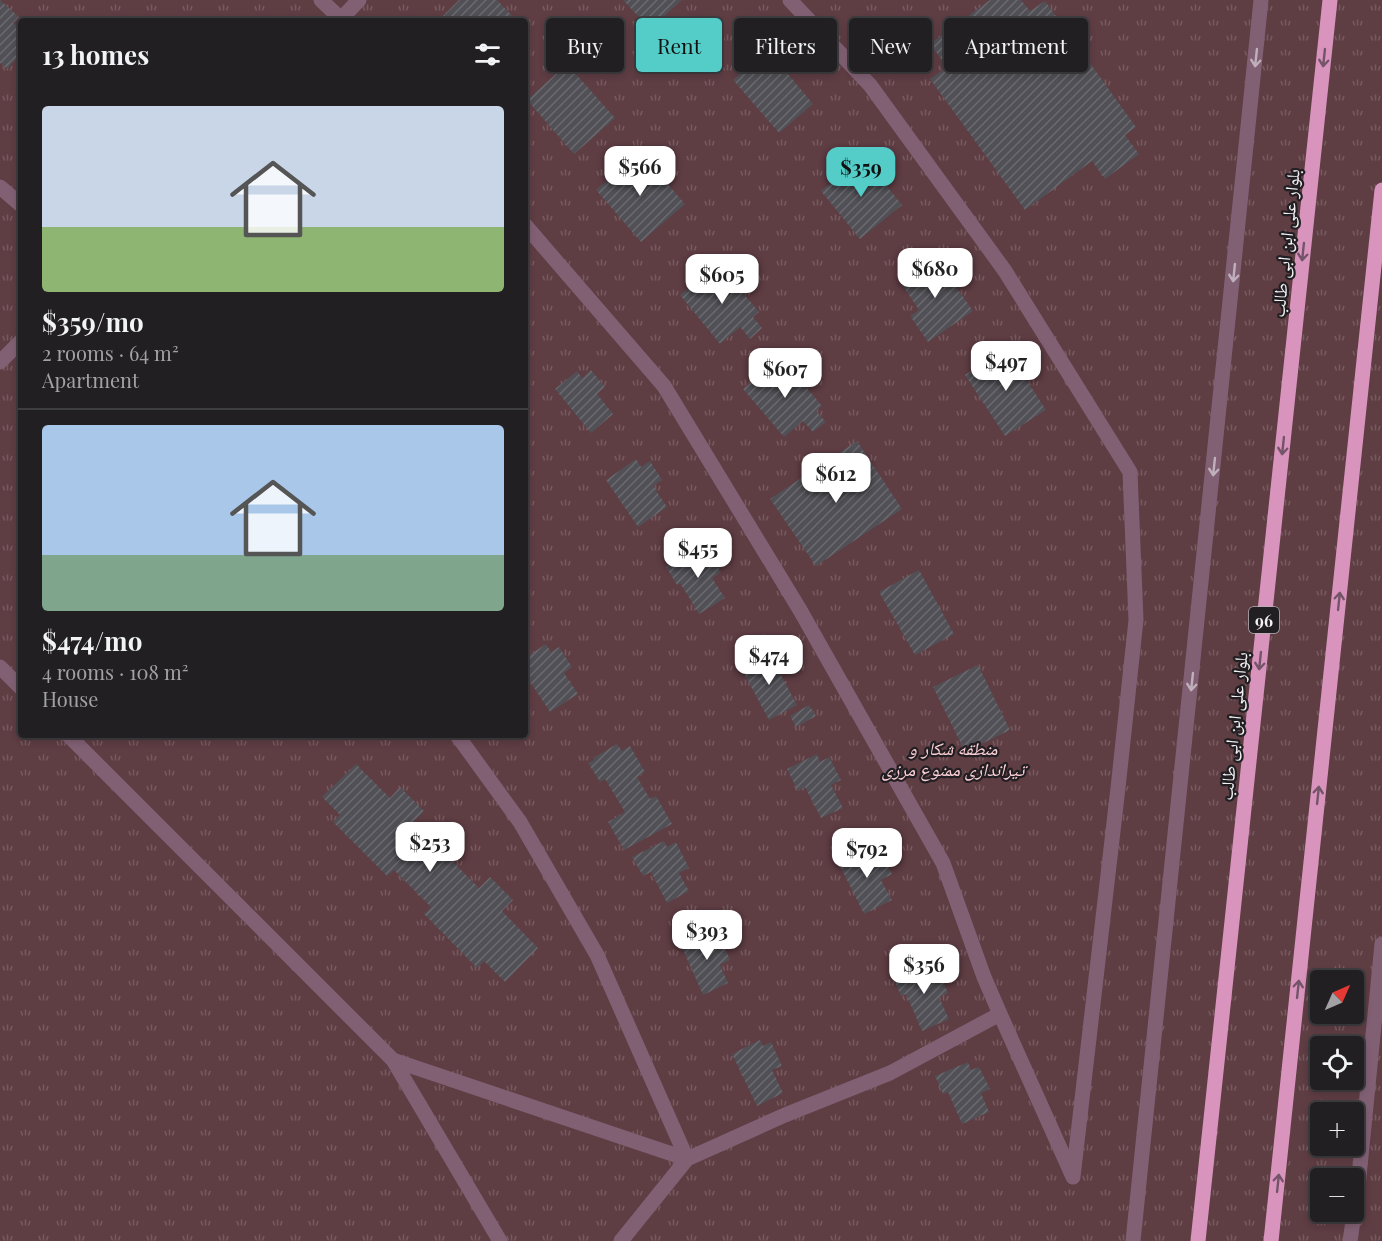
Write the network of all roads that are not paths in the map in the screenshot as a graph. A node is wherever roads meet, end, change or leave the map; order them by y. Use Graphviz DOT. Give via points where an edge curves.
graph roads {
  1 [pos="321,0"];
  2 [pos="359,0"];
  3 [pos="790,0"];
  4 [pos="1261,0"];
  5 [pos="1330,0"];
  6 [pos="339,18"];
  7 [pos="343,18"];
  8 [pos="0,187"];
  9 [pos="1382,190"];
  10 [pos="18,202"];
  11 [pos="528,228"];
  12 [pos="18,344"];
  13 [pos="0,362"];
  14 [pos="0,666"];
  15 [pos="18,684"];
  16 [pos="72,738"];
  17 [pos="459,738"];
  18 [pos="1382,944"];
  19 [pos="1000,1014"];
  20 [pos="393,1060"];
  21 [pos="687,1159"];
  22 [pos="501,1241"];
  23 [pos="621,1241"];
  24 [pos="1133,1241"];
  25 [pos="1198,1241"];
  26 [pos="1271,1241"];
  27 [pos="1350,1241"];
  1 -- 6 [label="street"];
  2 -- 7 [label="street"];
  3 -- 19 [label="street" via="870,85 1005,271 1130,472 1136,620 1073,1177"];
  4 -- 24 [label="street, one-way"];
  5 -- 25 [label="main road, بلوار علی ابن ابی طالب / 96, one-way"];
  8 -- 10 [label="street"];
  26 -- 9 [label="main road, one-way"];
  11 -- 19 [label="street" via="664,386 800,610 943,863"];
  12 -- 13 [label="street"];
  14 -- 15 [label="street"];
  16 -- 20 [label="street"];
  17 -- 21 [label="street" via="520,822 597,955"];
  18 -- 27 [label="street"];
  19 -- 21 [label="street" via="890,1073"];
  20 -- 21 [label="street"];
  20 -- 22 [label="street"];
  21 -- 23 [label="street"];
}
